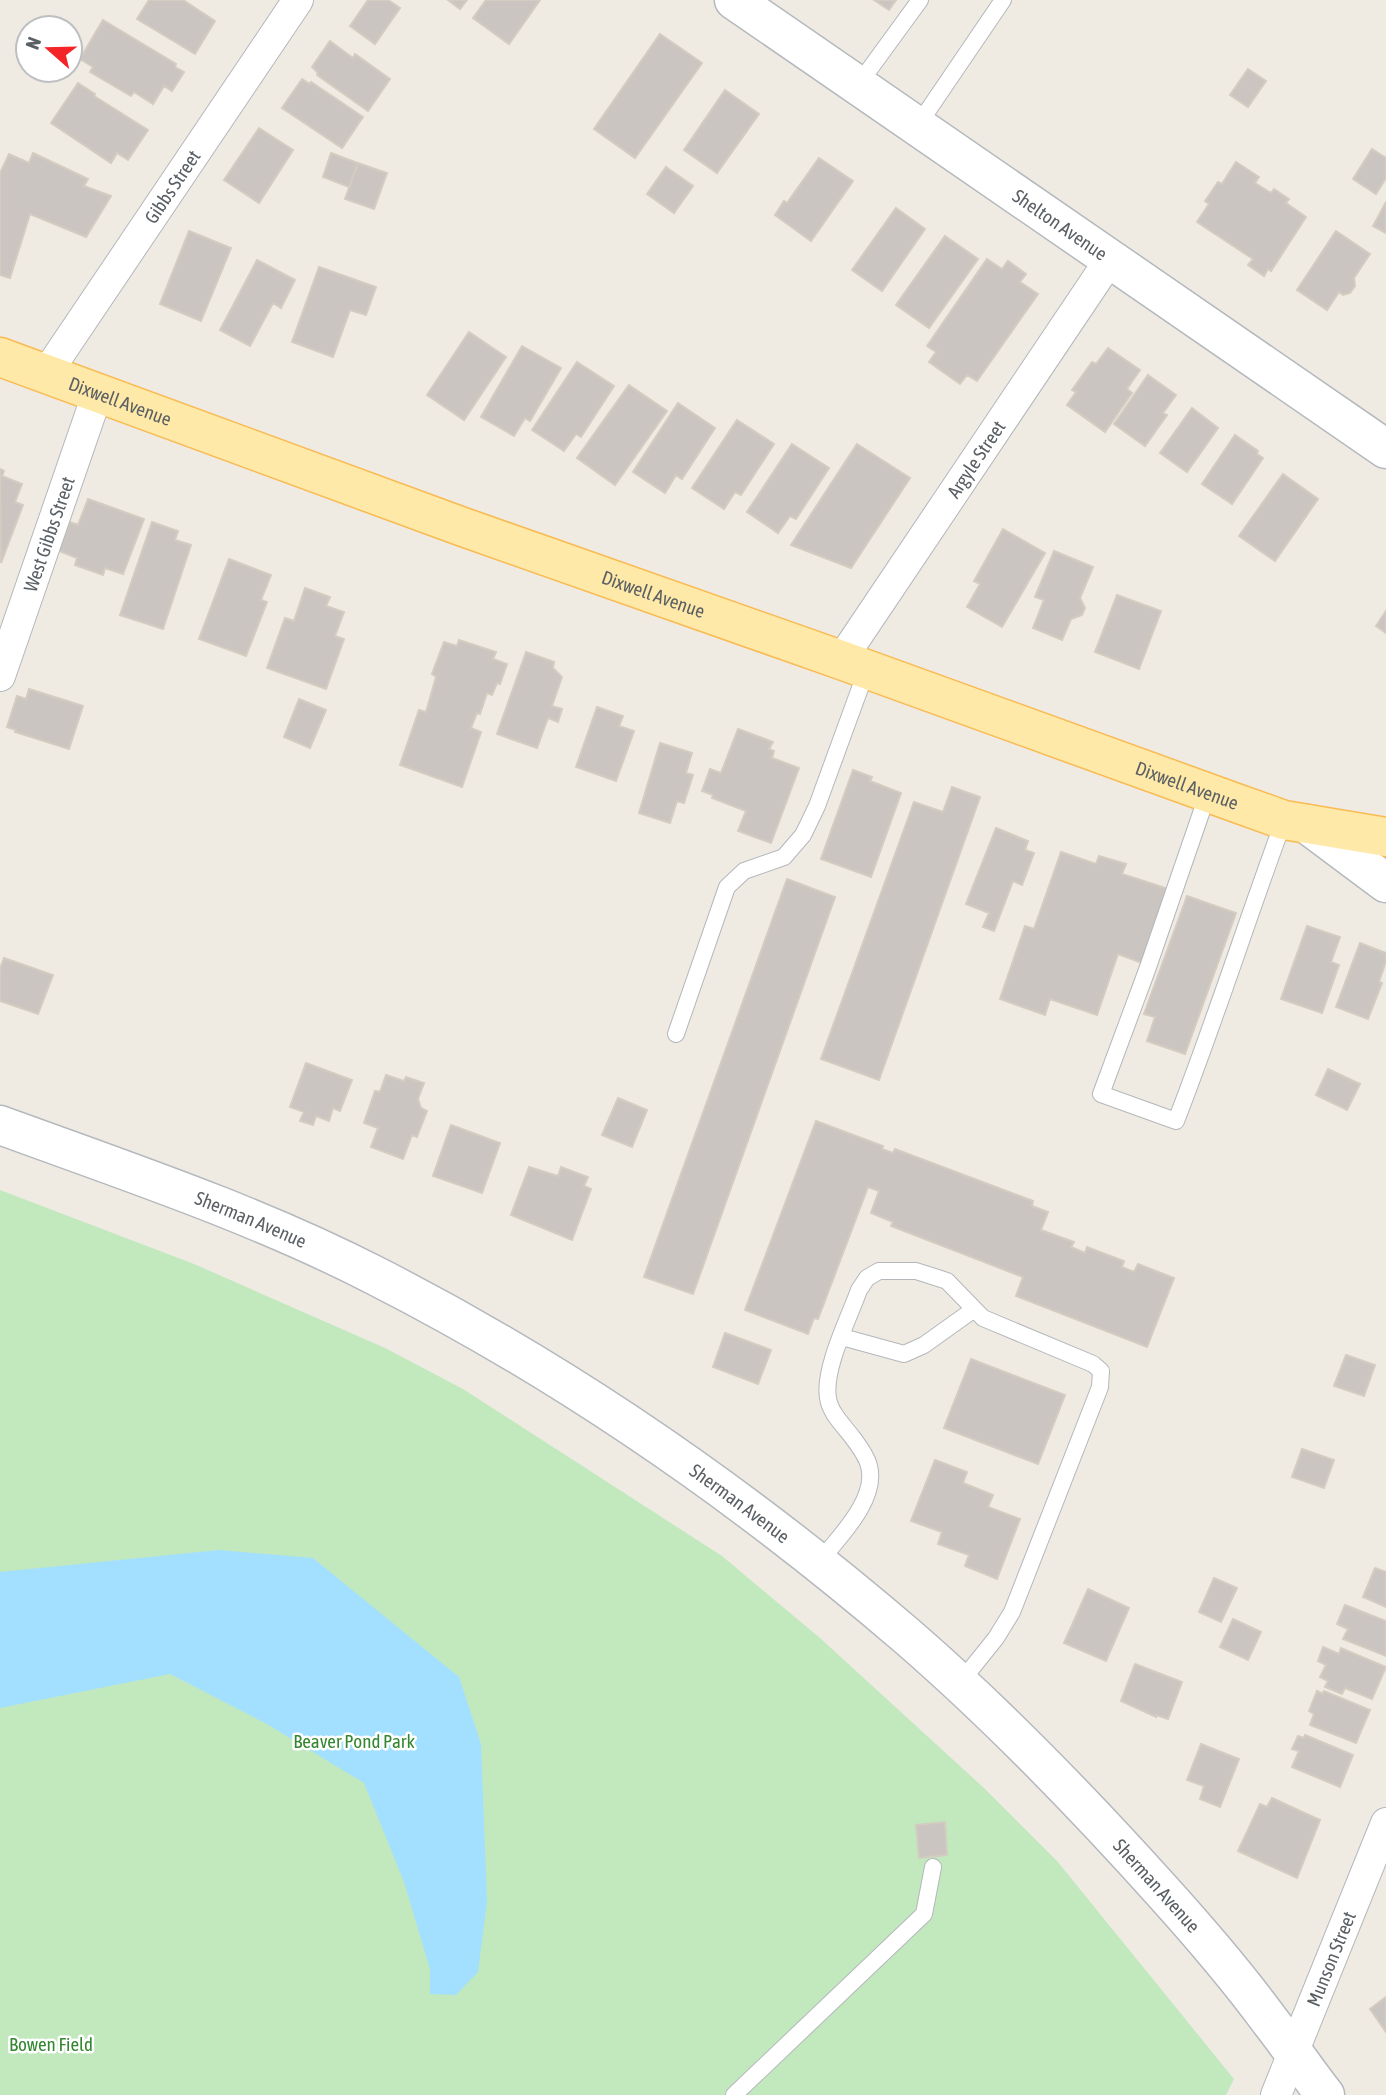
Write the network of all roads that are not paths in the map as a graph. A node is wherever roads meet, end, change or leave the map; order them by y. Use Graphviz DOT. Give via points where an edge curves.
graph roads {
  1 [pos="298,0"];
  2 [pos="734,0"];
  3 [pos="920,0"];
  4 [pos="1003,0"];
  5 [pos="858,85"];
  6 [pos="918,125"];
  7 [pos="1111,258"];
  8 [pos="0,357"];
  9 [pos="46,374"];
  10 [pos="98,393"];
  11 [pos="1386,450"];
  12 [pos="854,664"];
  13 [pos="0,676"];
  14 [pos="1208,793"];
  15 [pos="1296,822"];
  16 [pos="1386,837"];
  17 [pos="1386,883"];
  18 [pos="676,1034"];
  19 [pos="0,1125"];
  20 [pos="973,1310"];
  21 [pos="842,1337"];
  22 [pos="819,1562"];
  23 [pos="959,1684"];
  24 [pos="1386,1824"];
  25 [pos="933,1867"];
  26 [pos="1293,2052"];
  27 [pos="734,2095"];
  28 [pos="1276,2095"];
  29 [pos="1325,2095"];
  1 -- 9 [label="street, Gibbs Street"];
  2 -- 5 [label="main road, Shelton Avenue"];
  3 -- 5 [label="lane"];
  4 -- 6 [label="lane"];
  5 -- 6 [label="main road, Shelton Avenue"];
  6 -- 7 [label="main road, Shelton Avenue"];
  7 -- 11 [label="main road, Shelton Avenue"];
  7 -- 12 [label="street, Argyle Street"];
  8 -- 9 [label="main road, Dixwell Avenue"];
  9 -- 10 [label="main road, Dixwell Avenue"];
  10 -- 12 [label="main road, Dixwell Avenue"];
  10 -- 13 [label="street, West Gibbs Street"];
  12 -- 14 [label="main road, Dixwell Avenue"];
  12 -- 18 [label="lane" via="817,806 803,835 784,857 744,871 727,887"];
  14 -- 15 [label="main road, Dixwell Avenue"];
  14 -- 15 [label="lane" via="1101,1094 1176,1121 1258,890"];
  15 -- 16 [label="main road, Dixwell Avenue"];
  15 -- 17 [label="main road, Dixwell Avenue"];
  19 -- 22 [label="main road, Sherman Avenue" via="239,1214 371,1273 609,1412"];
  20 -- 21 [label="lane" via="904,1354"];
  20 -- 21 [label="lane" via="947,1281 916,1271 879,1270 859,1290"];
  20 -- 23 [label="lane" via="1101,1371 1100,1387 1012,1612"];
  21 -- 22 [label="lane" via="828,1374 828,1398 869,1465 871,1481 867,1498"];
  22 -- 23 [label="main road, Sherman Avenue"];
  23 -- 26 [label="main road, Sherman Avenue" via="1081,1803 1165,1894"];
  24 -- 26 [label="street, Munson Street"];
  25 -- 27 [label="lane" via="924,1914"];
  26 -- 28 [label="street, Munson Street"];
  26 -- 29 [label="main road, Sherman Avenue"];
}
